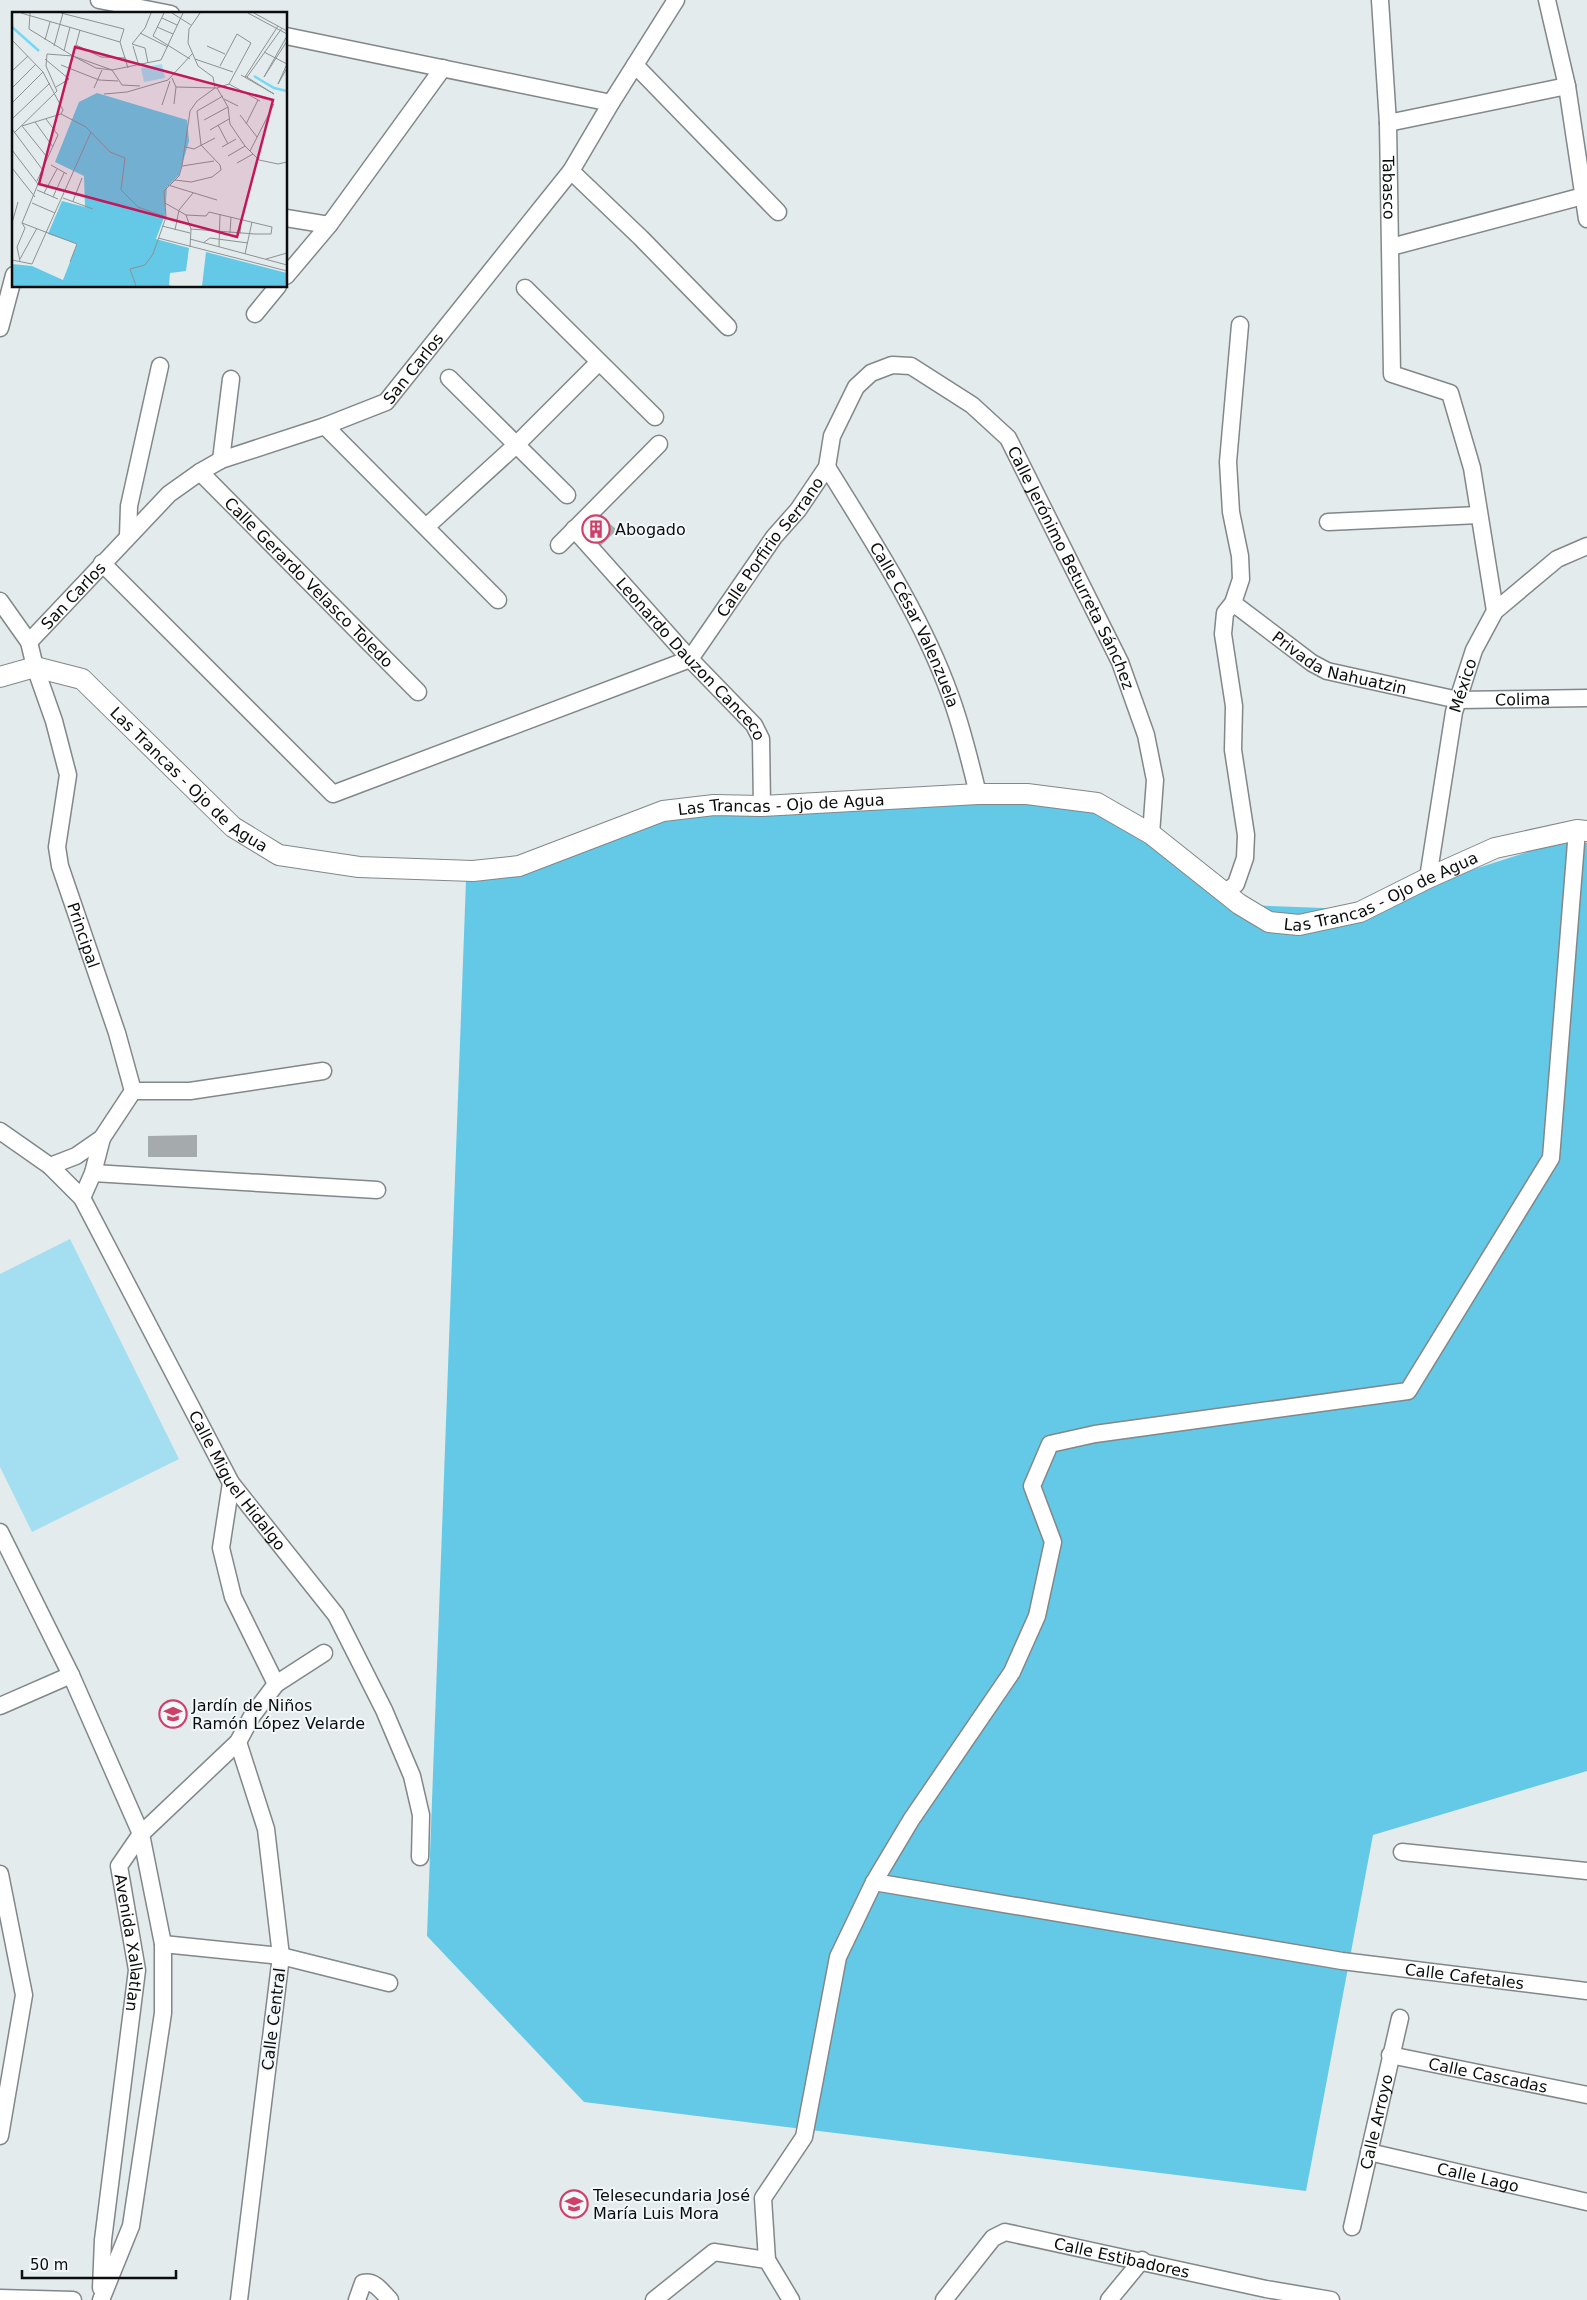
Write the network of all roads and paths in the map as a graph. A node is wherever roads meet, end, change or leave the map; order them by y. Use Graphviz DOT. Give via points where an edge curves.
graph roads {
  1 [pos="99,0"];
  2 [pos="676,0"];
  3 [pos="1547,0"];
  4 [pos="1384,1"];
  5 [pos="161,12"];
  6 [pos="288,36"];
  7 [pos="635,65"];
  8 [pos="443,68"];
  9 [pos="1567,86"];
  10 [pos="611,103"];
  11 [pos="1388,123"];
  12 [pos="571,171"];
  13 [pos="1585,195"];
  14 [pos="778,212"];
  15 [pos="288,218"];
  16 [pos="1587,219"];
  17 [pos="329,225"];
  18 [pos="1391,247"];
  19 [pos="288,274"];
  20 [pos="12,283"];
  21 [pos="276,288"];
  22 [pos="525,288"];
  23 [pos="255,314"];
  24 [pos="1240,325"];
  25 [pos="728,327"];
  26 [pos="0,328"];
  27 [pos="599,362"];
  28 [pos="892,365"];
  29 [pos="160,366"];
  30 [pos="231,378"];
  31 [pos="449,378"];
  32 [pos="654,417"];
  33 [pos="326,426"];
  34 [pos="659,444"];
  35 [pos="515,446"];
  36 [pos="221,460"];
  37 [pos="827,467"];
  38 [pos="200,472"];
  39 [pos="567,495"];
  40 [pos="1479,515"];
  41 [pos="1328,522"];
  42 [pos="426,527"];
  43 [pos="574,528"];
  44 [pos="128,536"];
  45 [pos="559,546"];
  46 [pos="1587,546"];
  47 [pos="102,563"];
  48 [pos="498,600"];
  49 [pos="0,601"];
  50 [pos="1234,603"];
  51 [pos="1495,611"];
  52 [pos="29,642"];
  53 [pos="690,659"];
  54 [pos="35,667"];
  55 [pos="0,677"];
  56 [pos="418,692"];
  57 [pos="1587,698"];
  58 [pos="1458,700"];
  59 [pos="978,794"];
  60 [pos="762,806"];
  61 [pos="1582,830"];
  62 [pos="1151,834"];
  63 [pos="1428,878"];
  64 [pos="1225,893"];
  65 [pos="323,1071"];
  66 [pos="132,1091"];
  67 [pos="0,1131"];
  68 [pos="102,1138"];
  69 [pos="50,1166"];
  70 [pos="93,1173"];
  71 [pos="377,1190"];
  72 [pos="82,1198"];
  73 [pos="231,1483"];
  74 [pos="0,1532"];
  75 [pos="7,1560"];
  76 [pos="324,1653"];
  77 [pos="71,1675"];
  78 [pos="276,1684"];
  79 [pos="0,1706"];
  80 [pos="238,1742"];
  81 [pos="141,1834"];
  82 [pos="1402,1852"];
  83 [pos="420,1857"];
  84 [pos="1587,1871"];
  85 [pos="0,1874"];
  86 [pos="874,1882"];
  87 [pos="163,1944"];
  88 [pos="281,1956"];
  89 [pos="137,1970"];
  90 [pos="163,1978"];
  91 [pos="390,1983"];
  92 [pos="1587,1991"];
  93 [pos="1400,2018"];
  94 [pos="1390,2055"];
  95 [pos="1587,2095"];
  96 [pos="0,2136"];
  97 [pos="1369,2152"];
  98 [pos="1587,2202"];
  99 [pos="1352,2227"];
  100 [pos="766,2260"];
  101 [pos="1142,2260"];
  102 [pos="1263,2295"];
  103 [pos="0,2298"];
  104 [pos="73,2300"];
  105 [pos="101,2300"];
  106 [pos="238,2300"];
  107 [pos="357,2300"];
  108 [pos="390,2300"];
  109 [pos="654,2300"];
  110 [pos="791,2300"];
  111 [pos="944,2300"];
  112 [pos="1109,2300"];
  113 [pos="1331,2300"];
  1 -- 5 [label="street"];
  2 -- 7 [label="street, San Carlos"];
  3 -- 9 [label="street"];
  4 -- 11 [label="street, Tabasco"];
  6 -- 8 [label="street"];
  7 -- 10 [label="street, San Carlos"];
  7 -- 14 [label="street"];
  8 -- 10 [label="street"];
  8 -- 17 [label="street"];
  9 -- 11 [label="street"];
  9 -- 13 [label="street"];
  10 -- 12 [label="street, San Carlos"];
  11 -- 18 [label="street, Tabasco"];
  12 -- 25 [label="street"];
  12 -- 33 [label="street, San Carlos" via="386,402"];
  13 -- 16 [label="street"];
  13 -- 18 [label="street"];
  15 -- 17 [label="street"];
  17 -- 19 [label="street"];
  18 -- 40 [label="street, Tabasco" via="1392,374 1450,393 1472,468"];
  20 -- 26 [label="street"];
  21 -- 23 [label="street"];
  22 -- 27 [label="street"];
  24 -- 50 [label="street" via="1228,462 1231,512 1241,579"];
  27 -- 32 [label="street"];
  27 -- 35 [label="street"];
  28 -- 37 [label="street, Calle Porfirio Serrano" via="871,373 856,387 832,436"];
  28 -- 62 [label="street, Calle Jerónimo Beturreta Sánchez" via="911,366 972,405 1008,438 1120,662 1146,735 1156,780"];
  29 -- 44 [label="street" via="129,506"];
  30 -- 36 [label="street"];
  31 -- 35 [label="street"];
  33 -- 36 [label="street, San Carlos"];
  33 -- 42 [label="street"];
  34 -- 43 [label="street"];
  35 -- 39 [label="street"];
  35 -- 42 [label="street"];
  36 -- 38 [label="street, San Carlos"];
  37 -- 53 [label="street, Calle Porfirio Serrano"];
  37 -- 59 [label="street, Calle César Valenzuela" via="888,565 924,636 950,694"];
  38 -- 44 [label="street, San Carlos" via="169,494"];
  38 -- 56 [label="street, Calle Gerardo Velasco Toledo"];
  40 -- 41 [label="street"];
  40 -- 51 [label="street"];
  42 -- 48 [label="street"];
  43 -- 45 [label="street"];
  43 -- 53 [label="street, Leonardo Dauzon Canceco"];
  44 -- 47 [label="street, San Carlos"];
  46 -- 51 [label="street, México" via="1557,559"];
  47 -- 52 [label="street, San Carlos"];
  47 -- 53 [label="street" via="333,794"];
  49 -- 52 [label="street"];
  50 -- 58 [label="street, Privada Nahuatzin" via="1327,671"];
  50 -- 64 [label="street" via="1225,613 1223,634 1234,706 1233,750 1246,835 1245,858 1236,884"];
  51 -- 58 [label="street, México" via="1474,650"];
  52 -- 54 [label="street, Principal"];
  53 -- 60 [label="street, Leonardo Dauzon Canceco" via="754,724 760,739"];
  54 -- 55 [label="street"];
  54 -- 60 [label="street, Las Trancas - Ojo de Agua" via="82,679 233,827 279,855 359,867 473,871 518,866 663,811 714,805"];
  54 -- 66 [label="street, Principal" via="68,775 57,847 60,866 117,1033"];
  57 -- 58 [label="street, Colima"];
  58 -- 63 [label="street, México"];
  59 -- 60 [label="street, Las Trancas - Ojo de Agua"];
  59 -- 62 [label="street, Las Trancas - Ojo de Agua" via="1026,794 1097,803"];
  61 -- 63 [label="street, Las Trancas - Ojo de Agua" via="1495,848"];
  61 -- 86 [label="street" via="1552,1158 1408,1391 1095,1434 1050,1444 1032,1486 1053,1542 1036,1616 1012,1672"];
  62 -- 64 [label="street, Las Trancas - Ojo de Agua"];
  63 -- 64 [label="street, Las Trancas - Ojo de Agua" via="1360,912 1299,925 1269,922"];
  65 -- 66 [label="street" via="190,1091"];
  66 -- 68 [label="street"];
  67 -- 69 [label="street, Calle Miguel Hidalgo"];
  68 -- 69 [label="street" via="76,1156"];
  68 -- 70 [label="street"];
  69 -- 72 [label="street, Calle Miguel Hidalgo"];
  70 -- 71 [label="street"];
  70 -- 72 [label="street"];
  72 -- 73 [label="street, Calle Miguel Hidalgo"];
  73 -- 78 [label="street" via="221,1548 233,1597"];
  73 -- 83 [label="street, Calle Miguel Hidalgo" via="336,1615 384,1710 412,1776 421,1815"];
  74 -- 75 [label="street"];
  75 -- 77 [label="street"];
  76 -- 78 [label="street"];
  77 -- 79 [label="street"];
  77 -- 81 [label="street"];
  78 -- 80 [label="street, Avenida Xallatlan" via="252,1716"];
  80 -- 81 [label="street, Avenida Xallatlan"];
  80 -- 88 [label="street, Calle Central" via="266,1829"];
  81 -- 87 [label="street"];
  81 -- 89 [label="street, Avenida Xallatlan" via="119,1866"];
  82 -- 84 [label="street"];
  85 -- 96 [label="street" via="24,1995"];
  86 -- 92 [label="street, Calle Cafetales" via="1342,1961"];
  86 -- 100 [label="street" via="838,1957 804,2137 763,2198"];
  87 -- 88 [label="street"];
  87 -- 90 [label="street"];
  88 -- 91 [label="street"];
  88 -- 106 [label="street, Calle Central"];
  89 -- 90 [label="street"];
  89 -- 105 [label="street, Avenida Xallatlan" via="103,2240"];
  90 -- 105 [label="street" via="163,2013 131,2226"];
  93 -- 94 [label="street, Calle Arroyo"];
  94 -- 95 [label="street, Calle Cascadas"];
  94 -- 97 [label="street, Calle Arroyo"];
  97 -- 98 [label="street, Calle Lago"];
  97 -- 99 [label="street, Calle Arroyo"];
  100 -- 109 [label="street" via="714,2252"];
  100 -- 110 [label="street"];
  101 -- 102 [label="street, Calle Estibadores"];
  101 -- 111 [label="street, Calle Estibadores" via="1005,2232 993,2238"];
  101 -- 112 [label="street"];
  102 -- 113 [label="street, Calle Estibadores"];
  103 -- 104 [label="street"];
  107 -- 108 [label="street" via="363,2283 368,2282 374,2283"];
}
